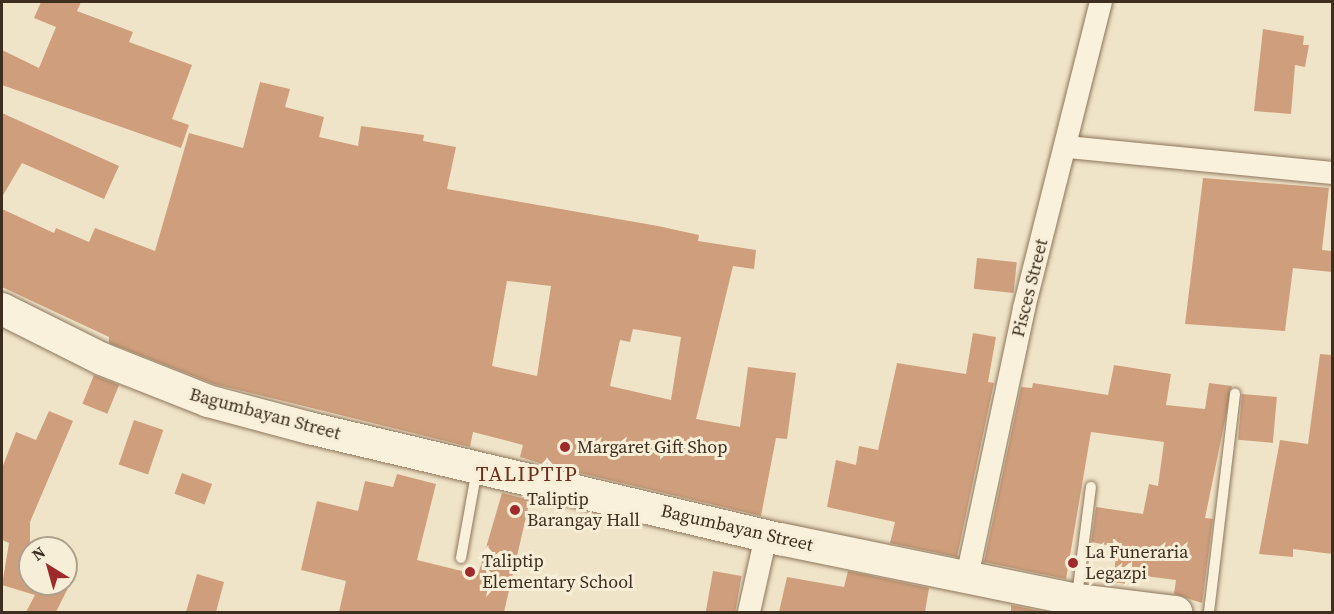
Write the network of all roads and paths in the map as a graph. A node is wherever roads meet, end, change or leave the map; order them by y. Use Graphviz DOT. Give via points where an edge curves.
graph roads {
  1 [pos="1101,2"];
  2 [pos="1067,147"];
  3 [pos="1332,172"];
  4 [pos="2,309"];
  5 [pos="1235,394"];
  6 [pos="477,466"];
  7 [pos="1091,487"];
  8 [pos="766,536"];
  9 [pos="461,558"];
  10 [pos="967,577"];
  11 [pos="1077,600"];
  12 [pos="749,612"];
  13 [pos="1176,612"];
  14 [pos="1209,612"];
  1 -- 2 [label="street, Pisces Street"];
  2 -- 3 [label="street"];
  2 -- 10 [label="street, Pisces Street" via="1024,308"];
  4 -- 6 [label="main road, Bagumbayan Street" via="102,359 208,401"];
  5 -- 14 [label="lane"];
  6 -- 8 [label="main road, Bagumbayan Street"];
  6 -- 9 [label="lane"];
  7 -- 11 [label="lane"];
  8 -- 10 [label="main road, Bagumbayan Street"];
  8 -- 12 [label="street"];
  10 -- 11 [label="main road, Bagumbayan Street"];
  11 -- 13 [label="main road, Bagumbayan Street"];
}
